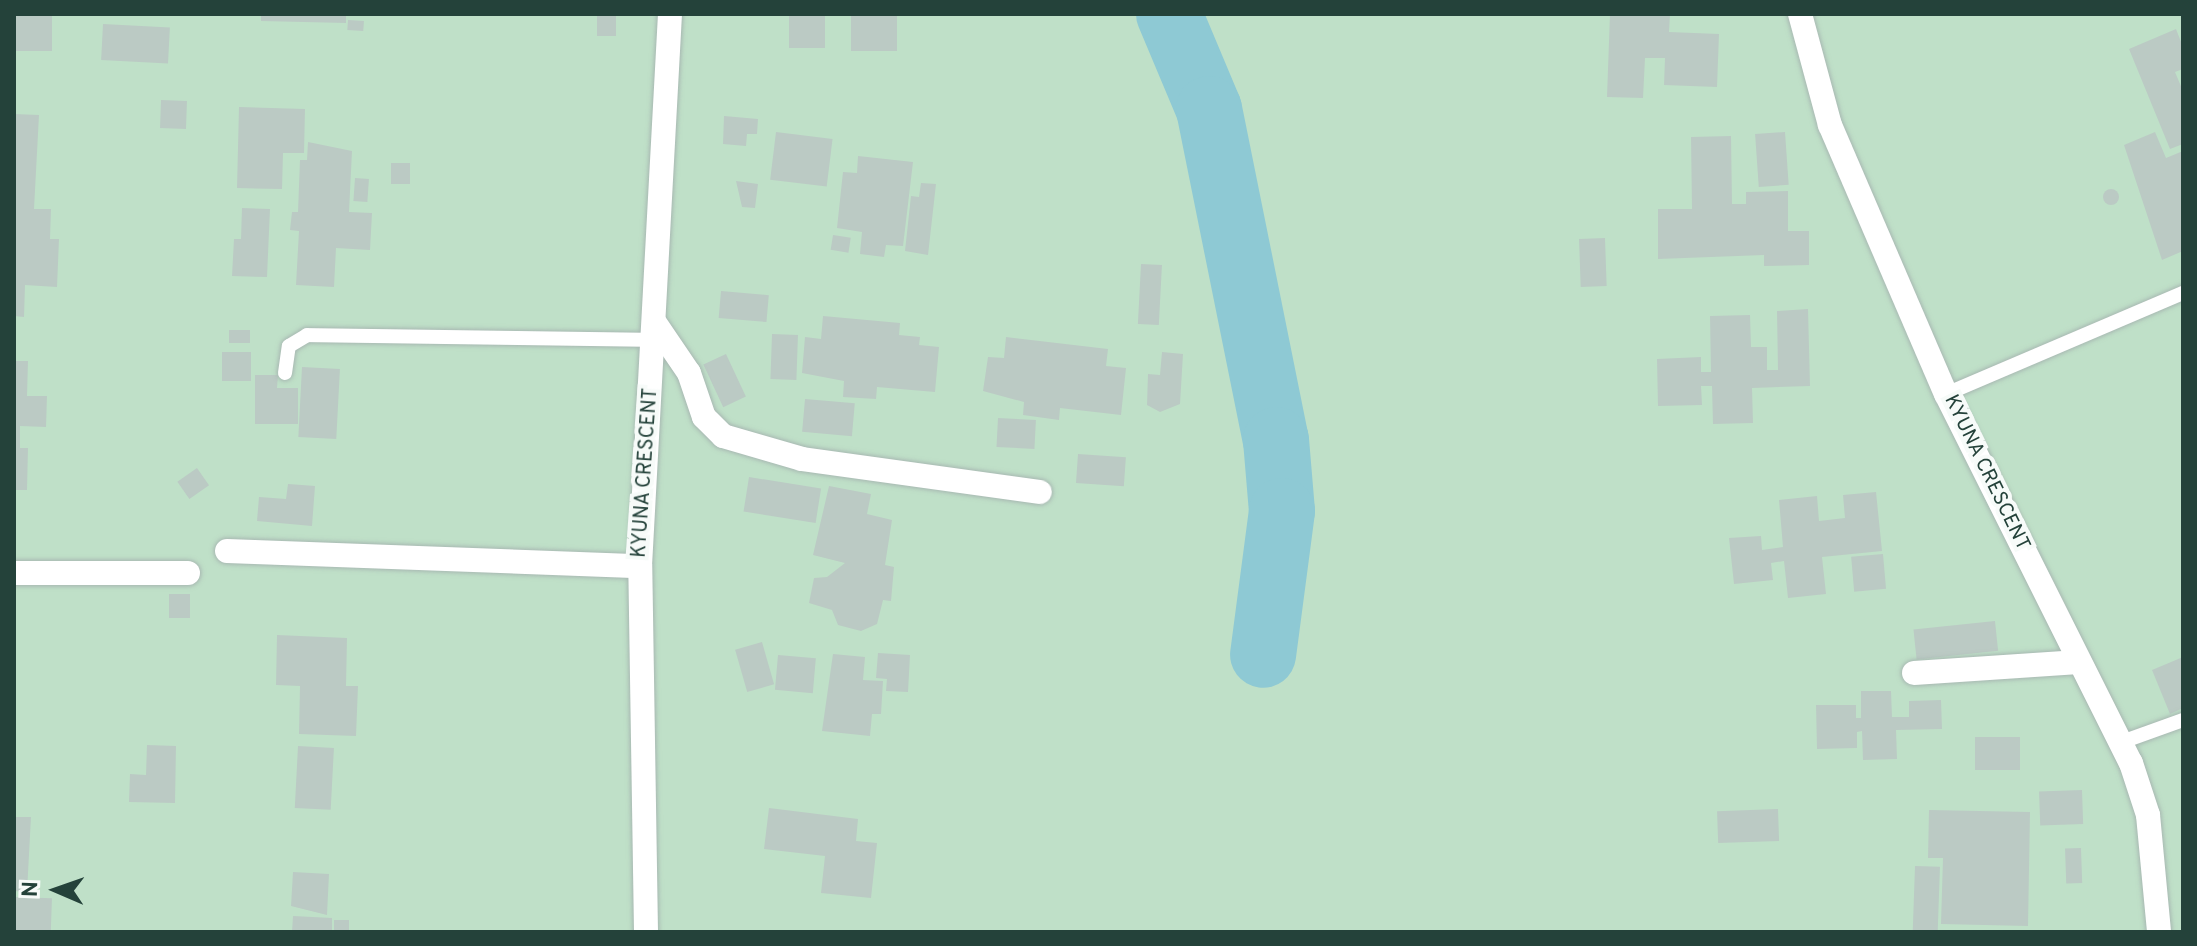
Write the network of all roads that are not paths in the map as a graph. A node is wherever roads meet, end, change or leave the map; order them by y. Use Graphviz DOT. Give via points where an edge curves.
graph roads {
  1 [pos="670,14"];
  2 [pos="1800,14"];
  3 [pos="2183,293"];
  4 [pos="655,331"];
  5 [pos="285,373"];
  6 [pos="1946,394"];
  7 [pos="1040,492"];
  8 [pos="227,551"];
  9 [pos="640,566"];
  10 [pos="14,573"];
  11 [pos="188,573"];
  12 [pos="2079,662"];
  13 [pos="1914,673"];
  14 [pos="2183,720"];
  15 [pos="2119,743"];
  16 [pos="646,932"];
  17 [pos="2159,932"];
  1 -- 4 [label="street, KYUNA CRESCENT"];
  2 -- 6 [label="street, KYUNA CRESCENT" via="1830,125"];
  3 -- 6 [label="lane"];
  4 -- 5 [label="lane" via="307,335 289,346"];
  4 -- 7 [label="street" via="689,373 704,417 723,436 802,459"];
  4 -- 9 [label="street, KYUNA CRESCENT"];
  6 -- 12 [label="street, KYUNA CRESCENT"];
  8 -- 9 [label="street"];
  9 -- 16 [label="street, KYUNA CRESCENT"];
  10 -- 11 [label="street"];
  12 -- 13 [label="street"];
  12 -- 15 [label="street, KYUNA CRESCENT"];
  14 -- 15 [label="lane"];
  15 -- 17 [label="street, KYUNA CRESCENT" via="2148,815"];
}
